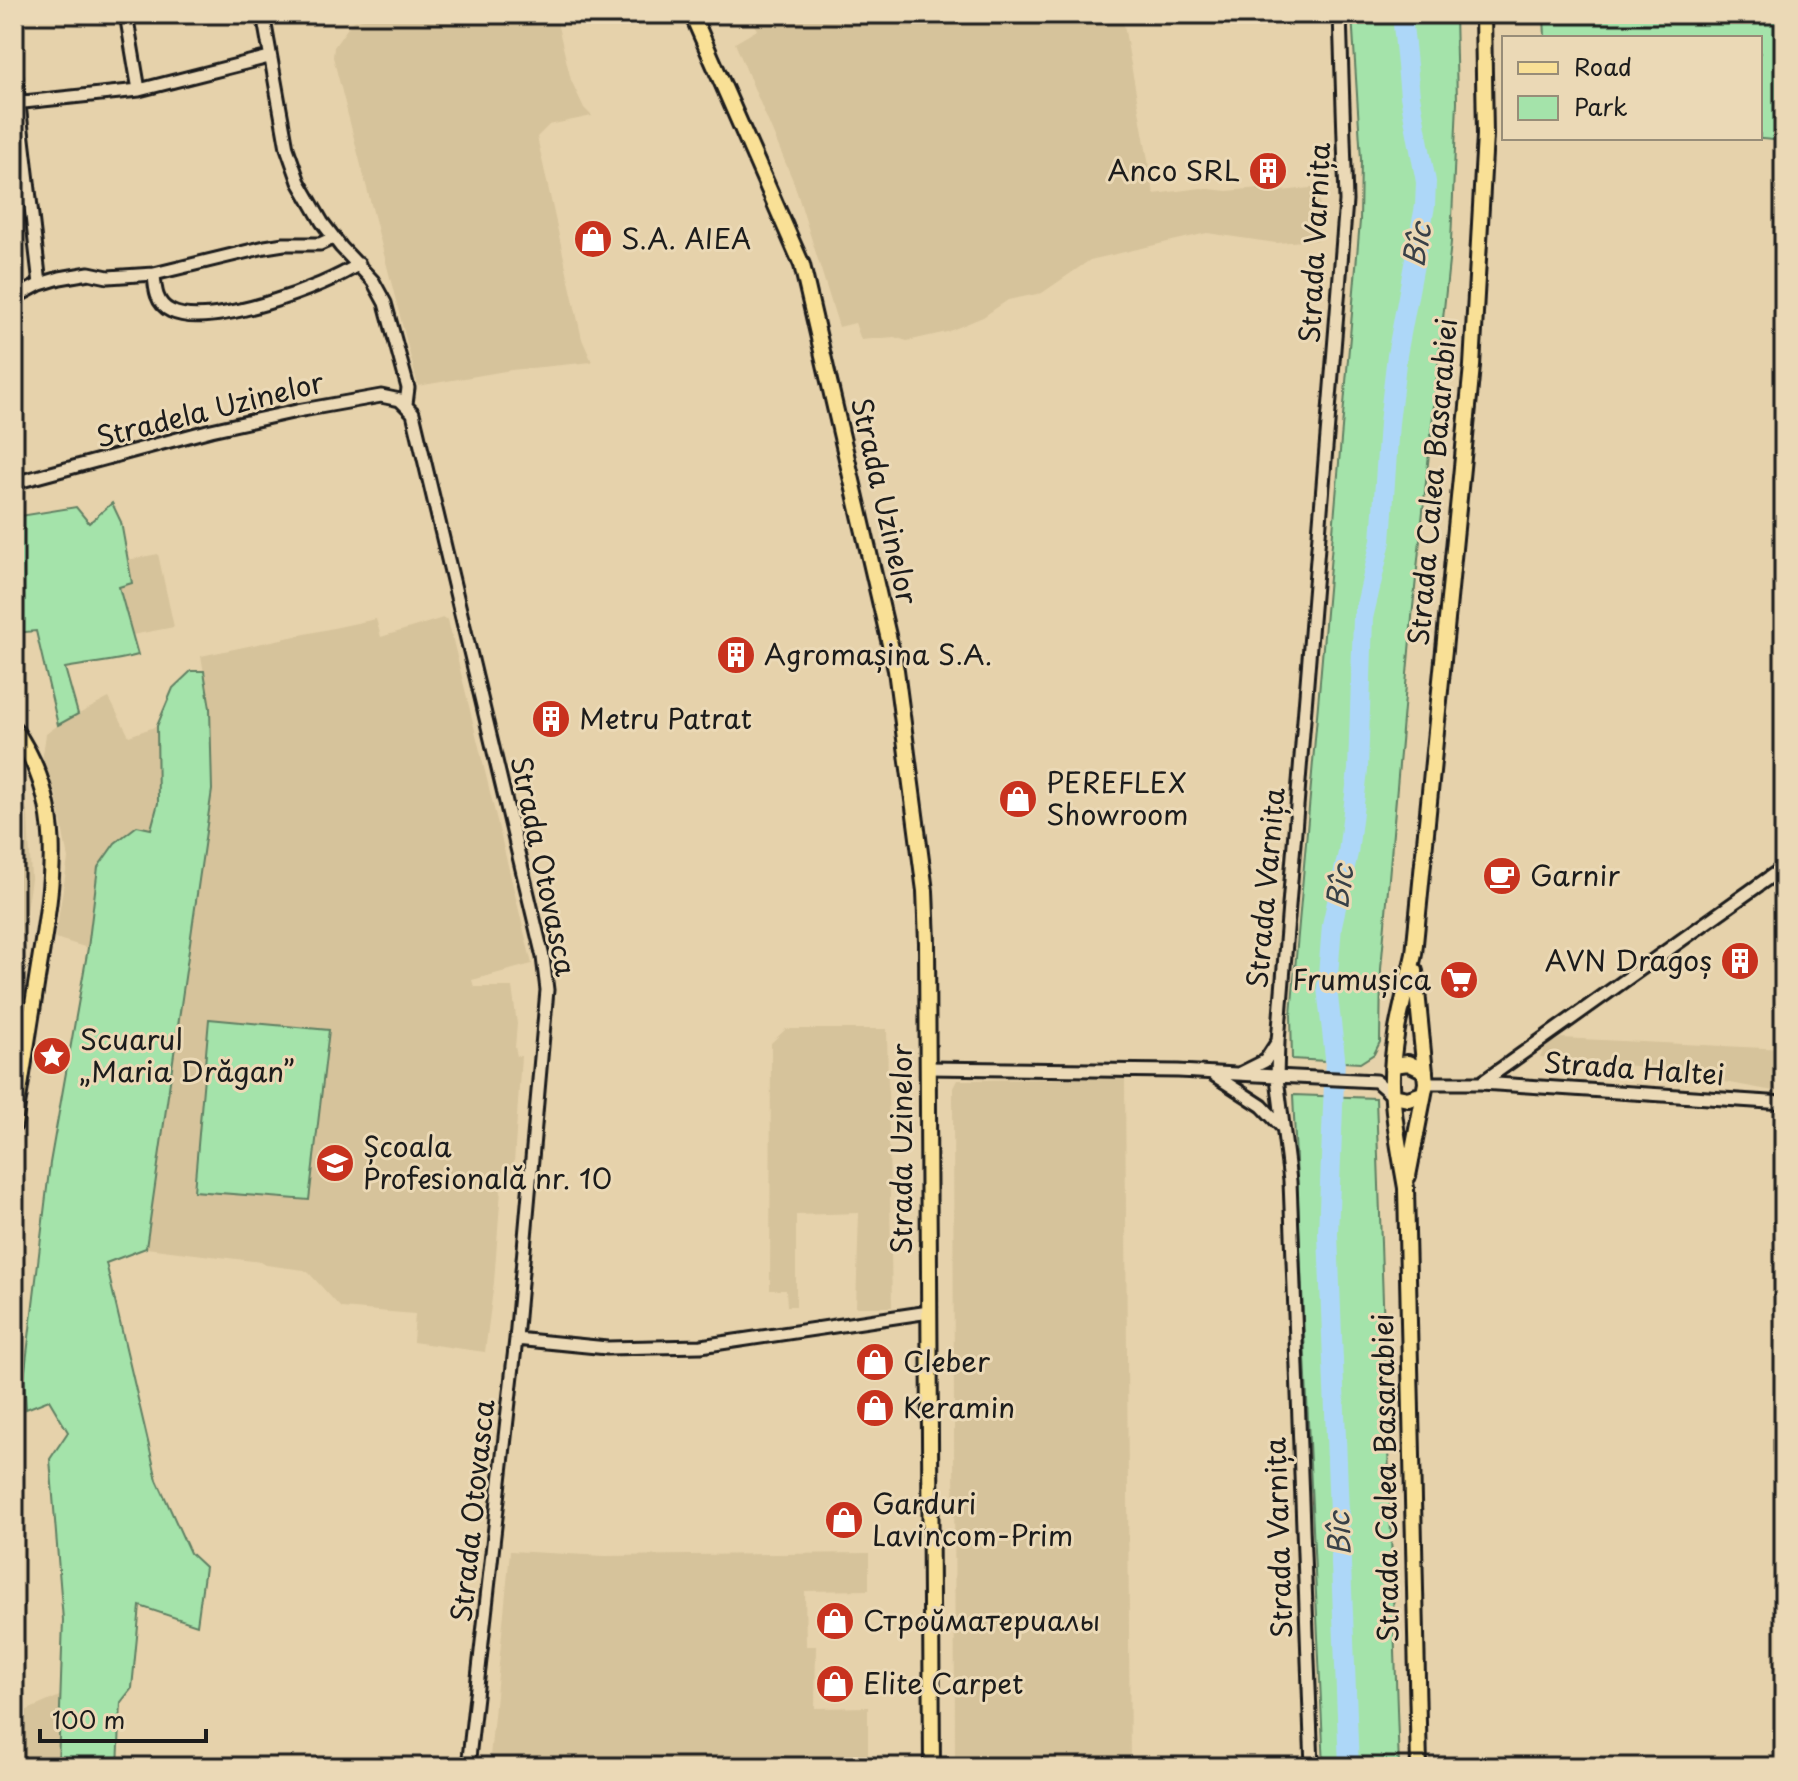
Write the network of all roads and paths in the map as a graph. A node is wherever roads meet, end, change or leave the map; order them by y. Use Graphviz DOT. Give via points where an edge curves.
graph roads {
  1 [pos="126,14"];
  2 [pos="263,14"];
  3 [pos="692,14"];
  4 [pos="1340,14"];
  5 [pos="1483,14"];
  6 [pos="269,57"];
  7 [pos="14,62"];
  8 [pos="139,90"];
  9 [pos="17,103"];
  10 [pos="333,238"];
  11 [pos="359,264"];
  12 [pos="154,274"];
  13 [pos="40,284"];
  14 [pos="14,298"];
  15 [pos="410,409"];
  16 [pos="14,483"];
  17 [pos="14,729"];
  18 [pos="1784,867"];
  19 [pos="1414,954"];
  20 [pos="1278,1041"];
  21 [pos="1394,1065"];
  22 [pos="927,1068"];
  23 [pos="1210,1073"];
  24 [pos="1239,1074"];
  25 [pos="1277,1078"];
  26 [pos="1371,1081"];
  27 [pos="1425,1083"];
  28 [pos="1481,1083"];
  29 [pos="1393,1096"];
  30 [pos="1784,1103"];
  31 [pos="14,1125"];
  32 [pos="1283,1128"];
  33 [pos="1406,1188"];
  34 [pos="929,1312"];
  35 [pos="516,1339"];
  36 [pos="468,1767"];
  37 [pos="932,1767"];
  38 [pos="1312,1767"];
  39 [pos="1419,1767"];
  1 -- 8 [label="street"];
  2 -- 6 [label="street, Strada Otovasca"];
  3 -- 22 [label="main road, Strada Uzinelor" via="802,265 896,670 925,891"];
  4 -- 20 [label="street, Strada Varnița" via="1346,201"];
  5 -- 19 [label="main road, Strada Calea Basarabiei" via="1485,135 1472,366"];
  6 -- 8 [label="street"];
  6 -- 10 [label="street, Strada Otovasca" via="299,182"];
  7 -- 9 [label="street"];
  8 -- 9 [label="street"];
  9 -- 13 [label="street"];
  10 -- 11 [label="street, Strada Otovasca"];
  10 -- 12 [label="street" via="324,244 265,247"];
  11 -- 12 [label="street" via="309,289 212,314 170,311 156,296"];
  11 -- 15 [label="street, Strada Otovasca" via="385,303"];
  12 -- 13 [label="street" via="89,273"];
  13 -- 14 [label="street"];
  15 -- 16 [label="street, Stradela Uzinelor" via="381,396 297,411"];
  15 -- 35 [label="street, Strada Otovasca" via="547,981"];
  17 -- 31 [label="main road" via="46,794 53,850"];
  18 -- 28 [label="street, Strada Haltei"];
  19 -- 21 [label="main road, Strada Calea Basarabiei"];
  19 -- 27 [label="main road, Strada Calea Basarabiei"];
  20 -- 24 [label="street" via="1265,1061"];
  20 -- 25 [label="street, Strada Varnița"];
  21 -- 26 [label="street"];
  21 -- 27 [label="main road" via="1408,1063"];
  21 -- 29 [label="main road, Strada Calea Basarabiei"];
  22 -- 23 [label="street"];
  22 -- 34 [label="main road, Strada Uzinelor"];
  23 -- 24 [label="street"];
  23 -- 32 [label="street" via="1248,1096"];
  24 -- 25 [label="street"];
  25 -- 26 [label="street"];
  25 -- 32 [label="street, Strada Varnița"];
  26 -- 29 [label="street"];
  27 -- 28 [label="street, Strada Haltei"];
  27 -- 29 [label="main road" via="1408,1099"];
  27 -- 33 [label="main road, Strada Calea Basarabiei"];
  28 -- 30 [label="street, Strada Haltei"];
  29 -- 33 [label="main road, Strada Calea Basarabiei"];
  32 -- 38 [label="street, Strada Varnița" via="1290,1181"];
  33 -- 39 [label="main road, Strada Calea Basarabiei"];
  34 -- 35 [label="street" via="701,1346 607,1348"];
  34 -- 37 [label="main road, Strada Uzinelor"];
  35 -- 36 [label="street, Strada Otovasca"];
}
